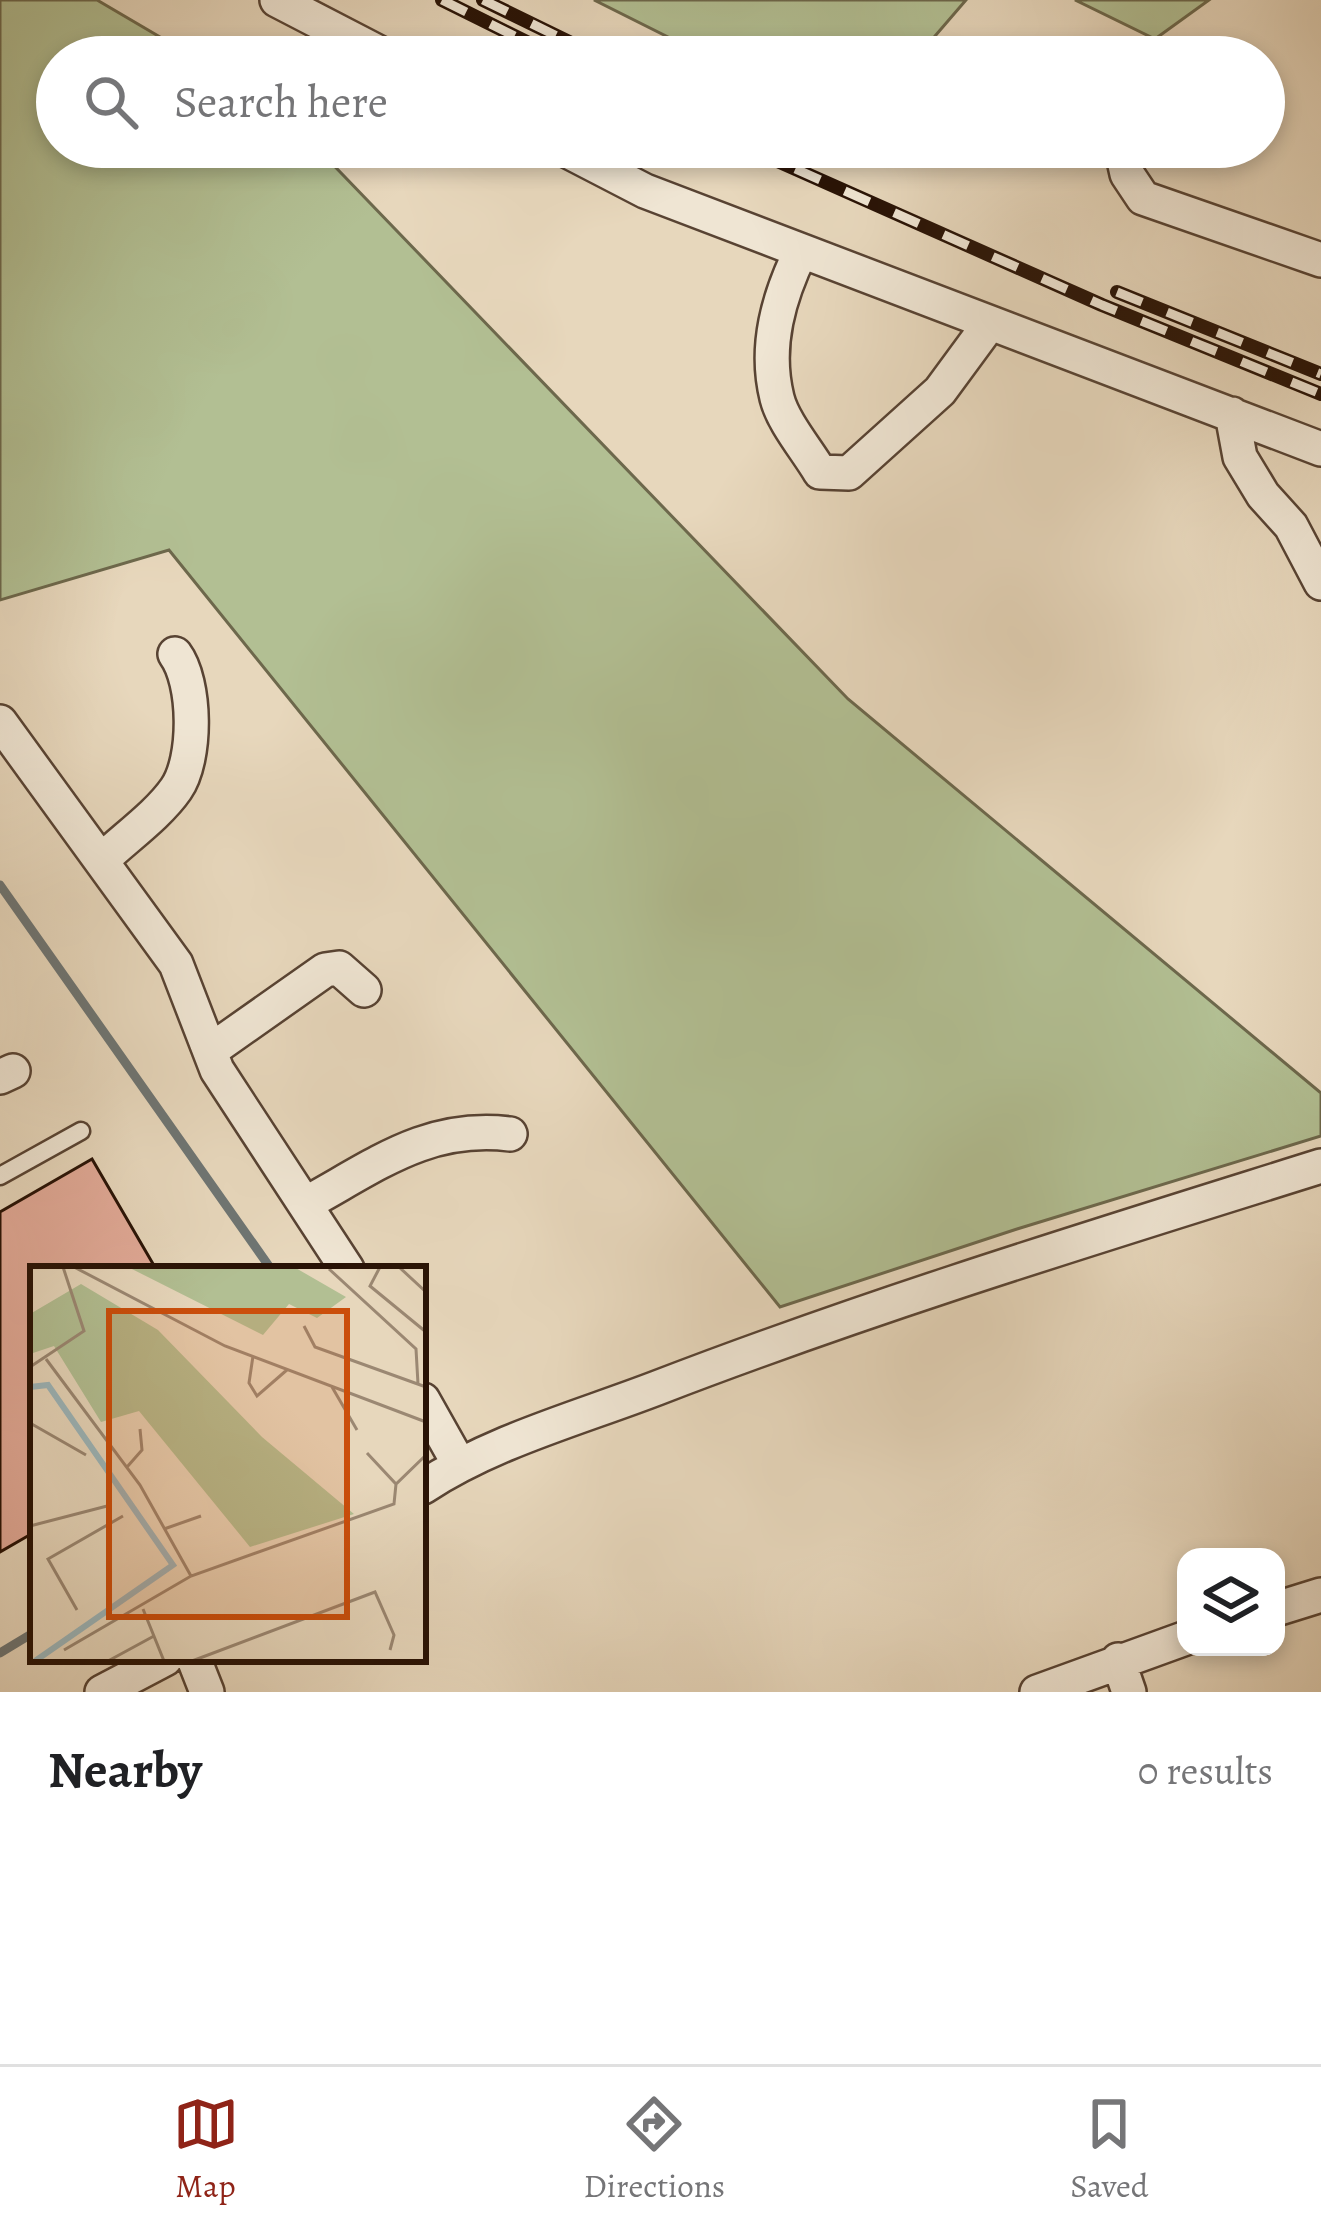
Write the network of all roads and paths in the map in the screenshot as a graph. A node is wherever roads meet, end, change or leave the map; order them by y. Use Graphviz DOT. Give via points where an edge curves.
graph roads {
  1 [pos="277,0"];
  2 [pos="346,36"];
  3 [pos="602,168"];
  4 [pos="1125,168"];
  5 [pos="801,250"];
  6 [pos="1321,260"];
  7 [pos="990,323"];
  8 [pos="1232,414"];
  9 [pos="1321,448"];
  10 [pos="1321,584"];
  11 [pos="175,654"];
  12 [pos="0,722"];
  13 [pos="102,860"];
  14 [pos="364,990"];
  15 [pos="209,1052"];
  16 [pos="81,1131"];
  17 [pos="510,1134"];
  18 [pos="1321,1166"];
  19 [pos="4,1167"];
  20 [pos="305,1204"];
  21 [pos="345,1266"];
  22 [pos="426,1405"];
  23 [pos="459,1464"];
  24 [pos="426,1485"];
  25 [pos="1321,1595"];
  26 [pos="1285,1606"];
  27 [pos="1177,1644"];
  28 [pos="159,1662"];
  29 [pos="195,1662"];
  30 [pos="1124,1676"];
  31 [pos="102,1692"];
  32 [pos="208,1692"];
  33 [pos="1037,1692"];
  1 -- 2 [label="street"];
  3 -- 5 [label="street"];
  4 -- 6 [label="street" via="1143,198"];
  5 -- 7 [label="street"];
  5 -- 7 [label="street" via="780,294 777,400 820,472 849,473 940,391"];
  7 -- 8 [label="street"];
  8 -- 9 [label="street"];
  8 -- 10 [label="street" via="1240,457"];
  11 -- 13 [label="street" via="192,708 178,788"];
  12 -- 13 [label="street"];
  13 -- 15 [label="street" via="176,964"];
  14 -- 15 [label="street" via="339,968 325,970"];
  15 -- 20 [label="street"];
  16 -- 19 [label="lane"];
  17 -- 20 [label="street" via="428,1138"];
  18 -- 23 [label="street" via="940,1286"];
  20 -- 21 [label="street"];
  22 -- 23 [label="street"];
  23 -- 24 [label="street"];
  25 -- 26 [label="street"];
  27 -- 30 [label="street"];
  28 -- 31 [label="street"];
  29 -- 32 [label="street"];
  30 -- 33 [label="street"];
}
